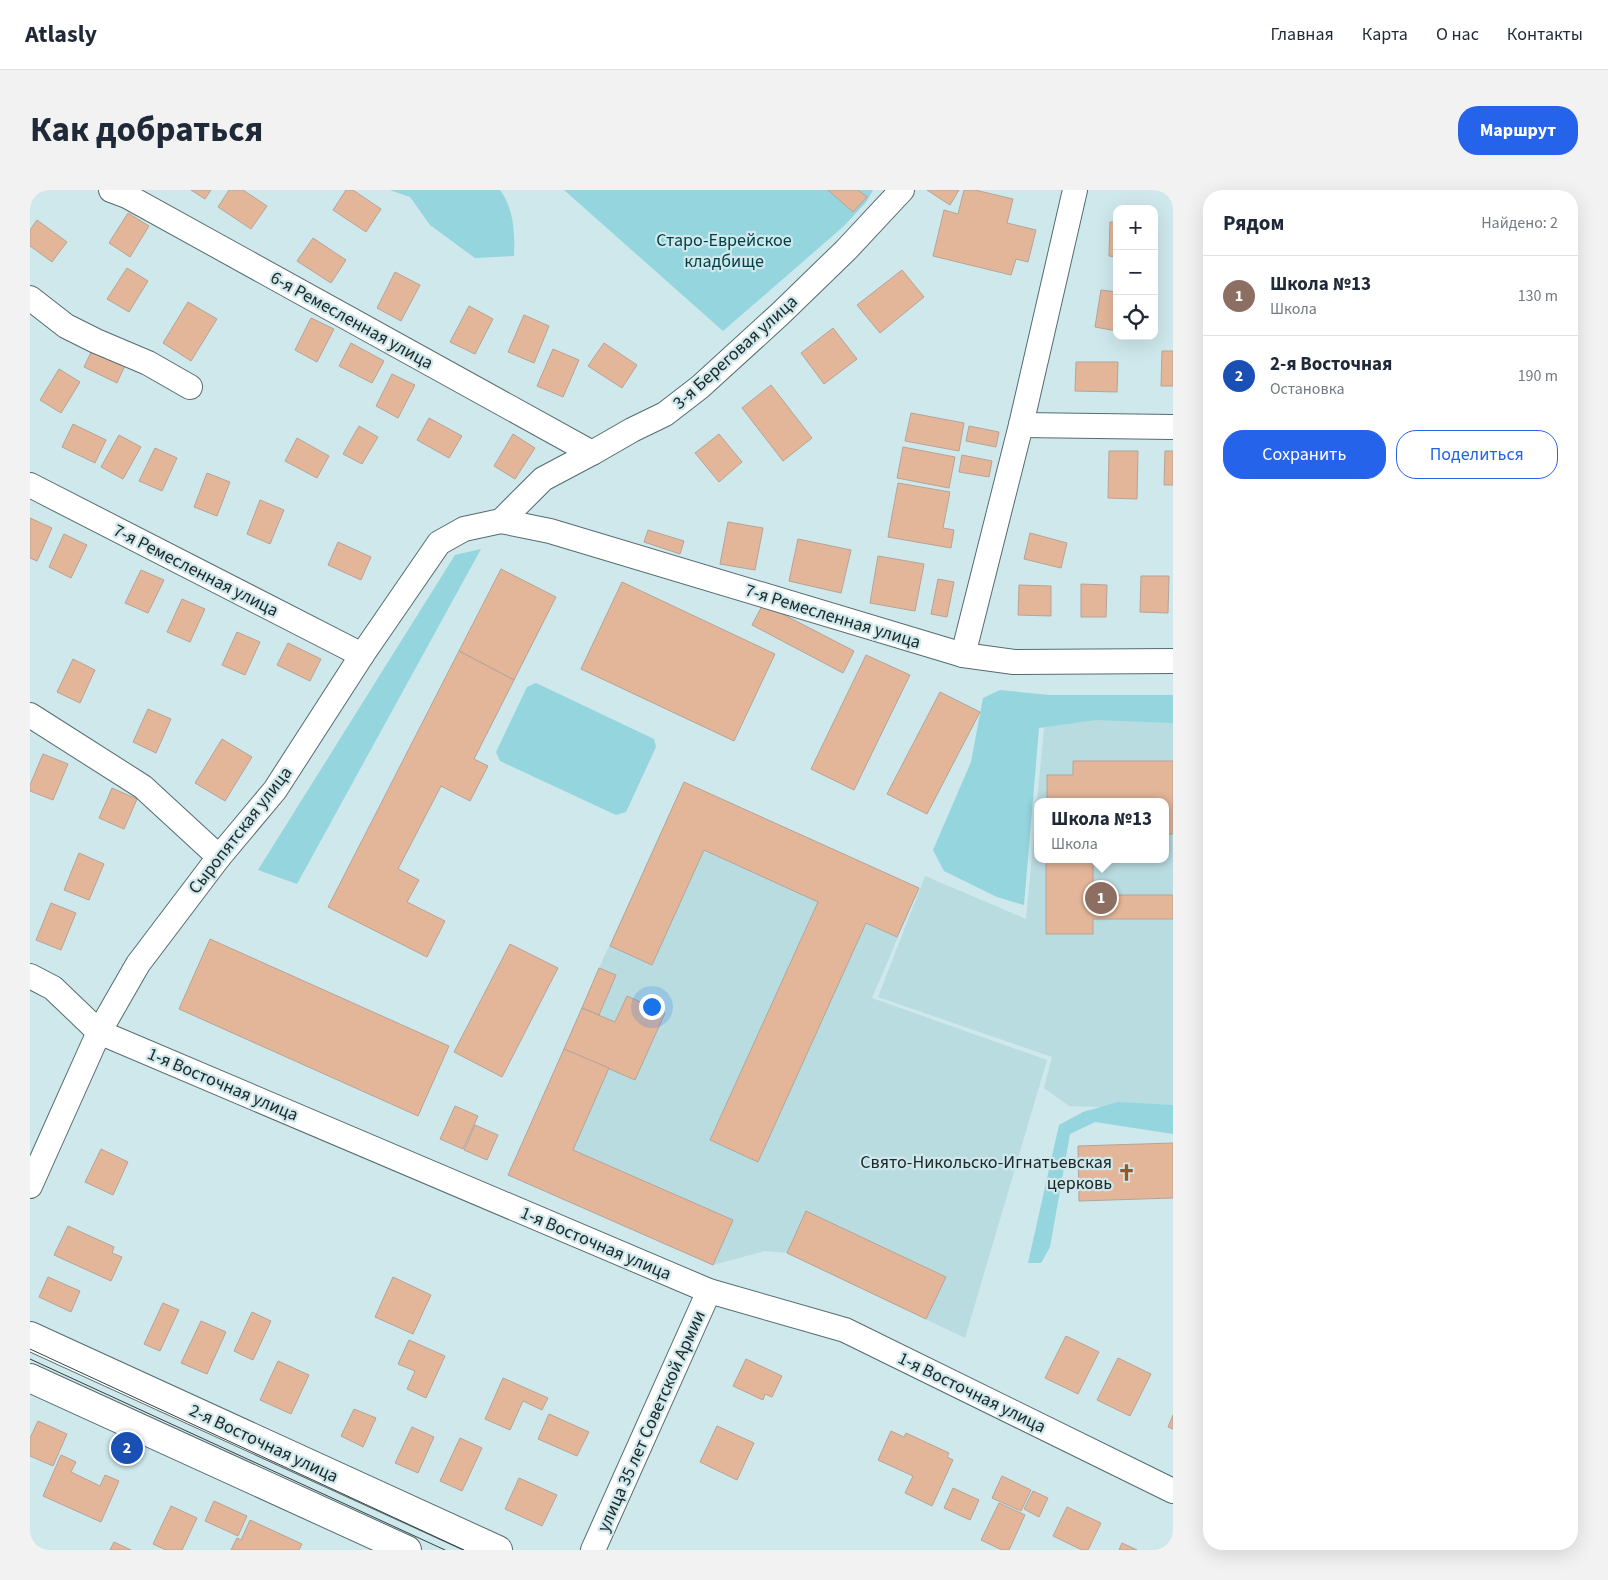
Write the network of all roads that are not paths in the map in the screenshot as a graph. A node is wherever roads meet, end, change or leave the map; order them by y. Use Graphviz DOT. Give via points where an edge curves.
graph roads {
  1 [pos="902,190"];
  2 [pos="1075,190"];
  3 [pos="121,192"];
  4 [pos="30,298"];
  5 [pos="190,387"];
  6 [pos="1021,425"];
  7 [pos="1173,427"];
  8 [pos="592,453"];
  9 [pos="30,485"];
  10 [pos="500,521"];
  11 [pos="963,654"];
  12 [pos="362,655"];
  13 [pos="1173,661"];
  14 [pos="30,715"];
  15 [pos="218,857"];
  16 [pos="30,976"];
  17 [pos="99,1032"];
  18 [pos="30,1186"];
  19 [pos="709,1291"];
  20 [pos="30,1336"];
  21 [pos="30,1378"];
  22 [pos="1173,1491"];
  23 [pos="407,1550"];
  24 [pos="498,1550"];
  25 [pos="593,1550"];
  1 -- 8 [label="street, 3-я Береговая улица" via="846,250 700,387 665,414"];
  2 -- 6 [label="street"];
  3 -- 8 [label="street, 6-я Ремесленная улица"];
  4 -- 5 [label="street" via="66,326 148,363"];
  6 -- 7 [label="street"];
  6 -- 11 [label="street"];
  8 -- 10 [label="street, 3-я Береговая улица" via="543,479"];
  9 -- 12 [label="street, 7-я Ремесленная улица"];
  10 -- 11 [label="street, 7-я Ремесленная улица" via="550,531"];
  10 -- 12 [label="street, Сыропятская улица" via="464,529 439,543"];
  11 -- 13 [label="street, 7-я Ремесленная улица" via="1014,662"];
  12 -- 15 [label="street, Сыропятская улица" via="275,790"];
  14 -- 15 [label="street" via="143,787"];
  15 -- 17 [label="street, Сыропятская улица" via="138,964"];
  16 -- 17 [label="street, 1-я Восточная улица" via="52,988"];
  17 -- 18 [label="street, Сыропятская улица"];
  17 -- 19 [label="street, 1-я Восточная улица"];
  19 -- 22 [label="street, 1-я Восточная улица" via="846,1330"];
  19 -- 25 [label="street, улица 35 лет Советской Армии"];
  20 -- 24 [label="main road, 2-я Восточная улица"];
  21 -- 23 [label="main road"];
}
